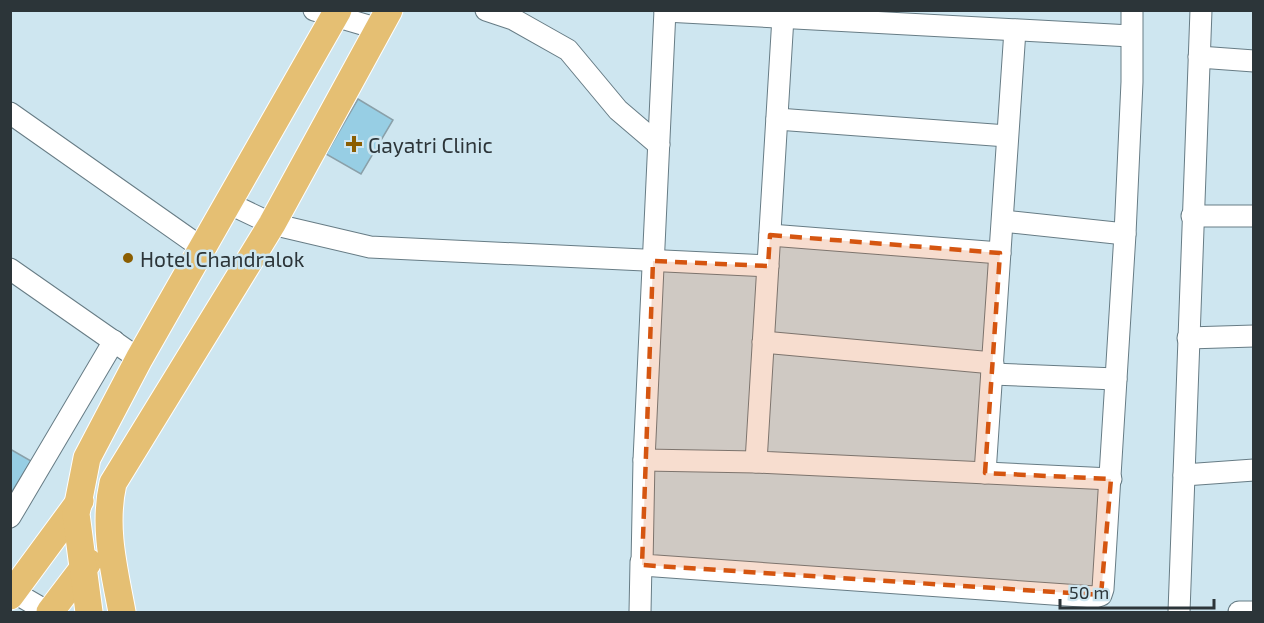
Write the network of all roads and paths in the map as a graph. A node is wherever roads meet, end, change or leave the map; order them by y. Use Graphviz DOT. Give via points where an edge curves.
graph roads {
  1 [pos="486,10"];
  2 [pos="1132,10"];
  3 [pos="1201,10"];
  4 [pos="665,11"];
  5 [pos="329,12"];
  6 [pos="783,17"];
  7 [pos="384,20"];
  8 [pos="1015,30"];
  9 [pos="1131,36"];
  10 [pos="1199,57"];
  11 [pos="1254,61"];
  12 [pos="10,113"];
  13 [pos="777,119"];
  14 [pos="1007,136"];
  15 [pos="659,145"];
  16 [pos="228,203"];
  17 [pos="1192,216"];
  18 [pos="1254,216"];
  19 [pos="1003,221"];
  20 [pos="273,224"];
  21 [pos="1125,234"];
  22 [pos="770,235"];
  23 [pos="202,248"];
  24 [pos="1000,253"];
  25 [pos="653,261"];
  26 [pos="768,266"];
  27 [pos="11,270"];
  28 [pos="1254,336"];
  29 [pos="1188,338"];
  30 [pos="114,341"];
  31 [pos="763,342"];
  32 [pos="139,359"];
  33 [pos="992,368"];
  34 [pos="1116,379"];
  35 [pos="644,460"];
  36 [pos="756,462"];
  37 [pos="1254,470"];
  38 [pos="985,473"];
  39 [pos="1184,475"];
  40 [pos="1111,479"];
  41 [pos="113,483"];
  42 [pos="76,503"];
  43 [pos="10,517"];
  44 [pos="109,540"];
  45 [pos="641,562"];
  46 [pos="81,570"];
  47 [pos="11,593"];
  48 [pos="49,612"];
  49 [pos="89,612"];
  50 [pos="122,612"];
  51 [pos="640,612"];
  52 [pos="1179,612"];
  53 [pos="1239,612"];
  54 [pos="1254,612"];
  1 -- 15 [label="street" via="568,50 618,110"];
  2 -- 9 [label="street"];
  3 -- 10 [label="street"];
  4 -- 6 [label="street"];
  4 -- 15 [label="street"];
  5 -- 7 [label="street"];
  5 -- 16 [label="main road"];
  6 -- 8 [label="street"];
  6 -- 13 [label="street"];
  7 -- 20 [label="main road"];
  8 -- 9 [label="street"];
  8 -- 14 [label="street"];
  9 -- 21 [label="street"];
  10 -- 11 [label="street"];
  10 -- 17 [label="street"];
  12 -- 23 [label="street"];
  13 -- 14 [label="street"];
  13 -- 22 [label="street"];
  14 -- 19 [label="street"];
  15 -- 25 [label="street"];
  16 -- 20 [label="street"];
  16 -- 23 [label="main road"];
  17 -- 18 [label="street"];
  17 -- 29 [label="street"];
  19 -- 21 [label="street"];
  19 -- 24 [label="street"];
  20 -- 25 [label="street" via="370,247"];
  20 -- 41 [label="main road"];
  21 -- 34 [label="street"];
  22 -- 24 [label="street"];
  22 -- 26 [label="street"];
  23 -- 32 [label="main road"];
  24 -- 33 [label="street"];
  25 -- 26 [label="street"];
  25 -- 35 [label="street"];
  26 -- 31 [label="street"];
  27 -- 30 [label="street"];
  28 -- 29 [label="street"];
  29 -- 39 [label="street"];
  30 -- 32 [label="street"];
  30 -- 43 [label="street"];
  31 -- 33 [label="street"];
  31 -- 36 [label="street"];
  32 -- 42 [label="main road" via="87,458"];
  33 -- 34 [label="street"];
  33 -- 38 [label="street"];
  34 -- 40 [label="street"];
  35 -- 36 [label="street"];
  35 -- 45 [label="street"];
  36 -- 38 [label="street"];
  37 -- 39 [label="street"];
  38 -- 40 [label="street"];
  39 -- 52 [label="street"];
  40 -- 45 [label="street" via="1103,589 1095,597 645,567"];
  41 -- 42 [label="main road"];
  41 -- 44 [label="main road" via="107,508"];
  42 -- 46 [label="main road"];
  42 -- 47 [label="main road"];
  44 -- 46 [label="main road"];
  44 -- 50 [label="main road"];
  45 -- 51 [label="street"];
  46 -- 48 [label="main road"];
  46 -- 49 [label="main road"];
  47 -- 48 [label="street"];
  53 -- 54 [label="street"];
}
